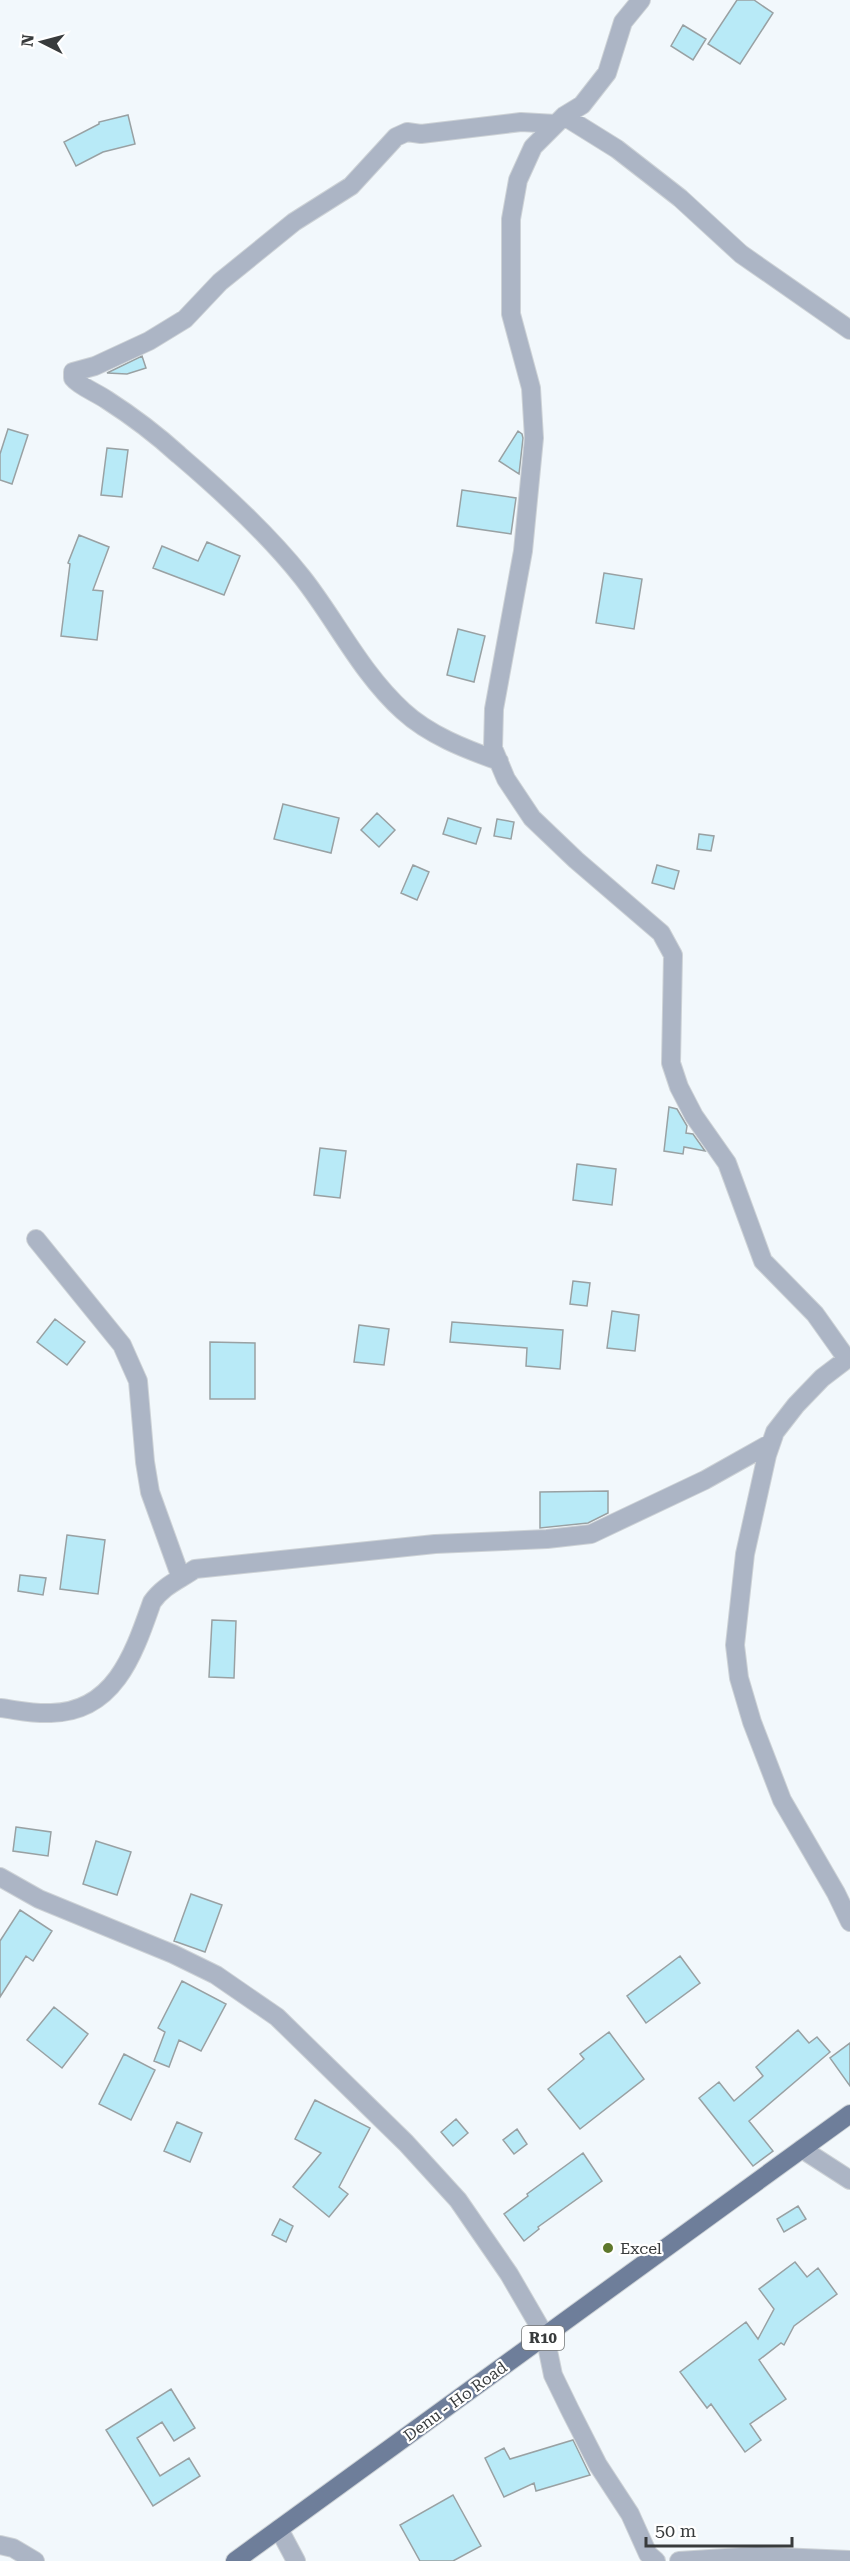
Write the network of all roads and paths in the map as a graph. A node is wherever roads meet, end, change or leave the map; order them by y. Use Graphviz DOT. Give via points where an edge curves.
graph roads {
  1 [pos="640,0"];
  2 [pos="560,120"];
  3 [pos="850,330"];
  4 [pos="499,761"];
  5 [pos="36,1239"];
  6 [pos="848,1359"];
  7 [pos="771,1443"];
  8 [pos="181,1578"];
  9 [pos="0,1708"];
  10 [pos="0,1877"];
  11 [pos="850,1922"];
  12 [pos="850,2114"];
  13 [pos="802,2149"];
  14 [pos="850,2180"];
  15 [pos="545,2336"];
  16 [pos="279,2529"];
  17 [pos="0,2545"];
  18 [pos="850,2560"];
  19 [pos="34,2561"];
  20 [pos="235,2561"];
  21 [pos="296,2561"];
  22 [pos="656,2561"];
  23 [pos="679,2561"];
  1 -- 2 [label="street" via="623,21 607,73 582,105"];
  2 -- 3 [label="street" via="617,149 680,198 741,254"];
  2 -- 4 [label="street" via="533,147 518,180 511,219 512,314 531,388 534,438 523,551 494,709 493,748"];
  2 -- 4 [label="street" via="421,134 407,132 396,138 351,186 294,222 220,282 185,319 149,341 73,372 73,378 124,411 178,454 248,520 301,575 378,686 404,712 434,734"];
  4 -- 6 [label="street" via="532,818 661,933 673,955 671,1063 680,1087 694,1116 727,1163 763,1261 815,1314"];
  5 -- 8 [label="street" via="122,1345 138,1381 150,1492"];
  6 -- 7 [label="street" via="796,1405"];
  7 -- 8 [label="street" via="705,1480 591,1534 435,1544 195,1569"];
  7 -- 11 [label="street" via="745,1554 735,1646 739,1678 782,1800"];
  8 -- 9 [label="street" via="158,1593 126,1667 93,1702 84,1708 51,1713"];
  10 -- 15 [label="street" via="39,1899 216,1975 277,2017 406,2143 458,2200 509,2274"];
  12 -- 13 [label="main road, Denu - Ho Road / R10"];
  13 -- 14 [label="street"];
  13 -- 15 [label="main road, Denu - Ho Road / R10"];
  15 -- 16 [label="main road, Denu - Ho Road / R10"];
  15 -- 22 [label="street" via="552,2376 598,2465 630,2514 648,2554"];
  16 -- 20 [label="main road, Denu - Ho Road / R10"];
  16 -- 21 [label="street"];
  17 -- 19 [label="street"];
  18 -- 23 [label="street" via="756,2556"];
}
